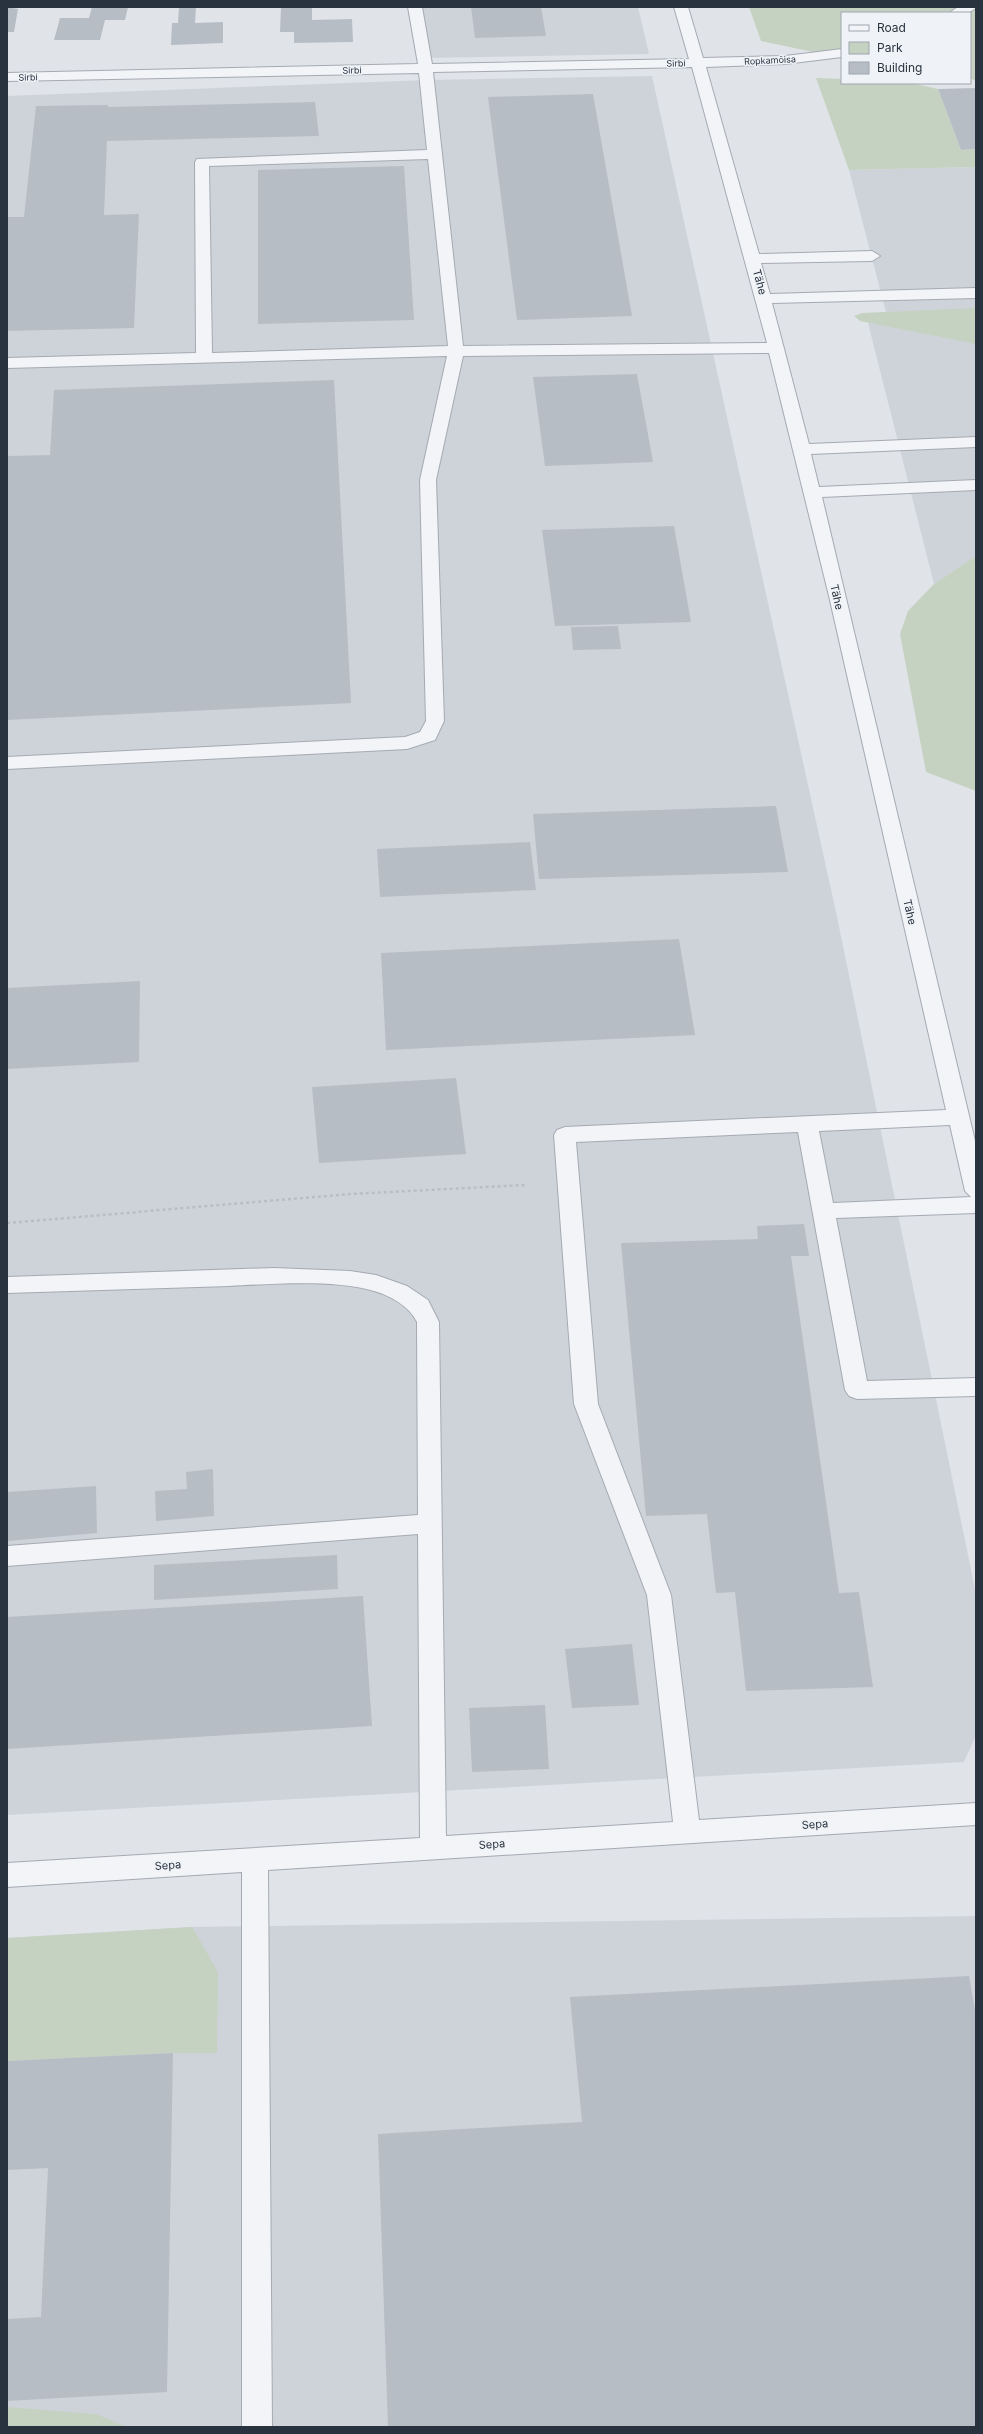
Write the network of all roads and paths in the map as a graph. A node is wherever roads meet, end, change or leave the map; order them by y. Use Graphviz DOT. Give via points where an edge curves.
graph roads {
  1 [pos="415,7"];
  2 [pos="681,7"];
  3 [pos="970,7"];
  4 [pos="958,12"];
  5 [pos="841,53"];
  6 [pos="697,63"];
  7 [pos="426,69"];
  8 [pos="7,78"];
  9 [pos="436,154"];
  10 [pos="872,256"];
  11 [pos="754,259"];
  12 [pos="976,293"];
  13 [pos="764,299"];
  14 [pos="777,348"];
  15 [pos="456,351"];
  16 [pos="204,358"];
  17 [pos="7,363"];
  18 [pos="976,442"];
  19 [pos="803,449"];
  20 [pos="976,485"];
  21 [pos="813,492"];
  22 [pos="7,763"];
  23 [pos="958,1117"];
  24 [pos="807,1124"];
  25 [pos="569,1182"];
  26 [pos="976,1191"];
  27 [pos="976,1205"];
  28 [pos="823,1211"];
  29 [pos="7,1223"];
  30 [pos="7,1285"];
  31 [pos="976,1387"];
  32 [pos="430,1524"];
  33 [pos="7,1556"];
  34 [pos="976,1814"];
  35 [pos="686,1832"];
  36 [pos="432,1848"];
  37 [pos="255,1859"];
  38 [pos="7,1875"];
  39 [pos="257,2427"];
  1 -- 7 [label="street"];
  2 -- 6 [label="street, Tähe"];
  3 -- 4 [label="street"];
  5 -- 6 [label="street, Ropkamõisa" via="785,60"];
  6 -- 7 [label="street, Sirbi"];
  6 -- 11 [label="street, Tähe"];
  7 -- 8 [label="street, Sirbi"];
  7 -- 9 [label="street"];
  9 -- 15 [label="street"];
  9 -- 16 [label="street" via="202,162"];
  10 -- 11 [label="street"];
  11 -- 13 [label="street, Tähe"];
  12 -- 13 [label="street"];
  13 -- 14 [label="street, Tähe"];
  14 -- 15 [label="street"];
  14 -- 19 [label="street, Tähe"];
  15 -- 16 [label="street"];
  15 -- 22 [label="street" via="428,480 435,721 428,736 407,743"];
  16 -- 17 [label="street"];
  18 -- 19 [label="street"];
  19 -- 21 [label="street, Tähe"];
  20 -- 21 [label="street"];
  21 -- 23 [label="street, Tähe"];
  23 -- 24 [label="street"];
  23 -- 26 [label="street, Tähe"];
  24 -- 25 [label="street" via="565,1135"];
  24 -- 28 [label="street"];
  25 -- 29 [label="path" via="350,1194"];
  25 -- 35 [label="street" via="586,1404 659,1595"];
  27 -- 28 [label="street"];
  28 -- 31 [label="street" via="857,1390"];
  30 -- 32 [label="street" via="314,1276 376,1283 399,1292 420,1306 428,1322"];
  32 -- 33 [label="street"];
  32 -- 36 [label="street"];
  34 -- 35 [label="street, Sepa"];
  35 -- 36 [label="street, Sepa"];
  36 -- 37 [label="street, Sepa"];
  37 -- 38 [label="street, Sepa"];
  37 -- 39 [label="street"];
}
